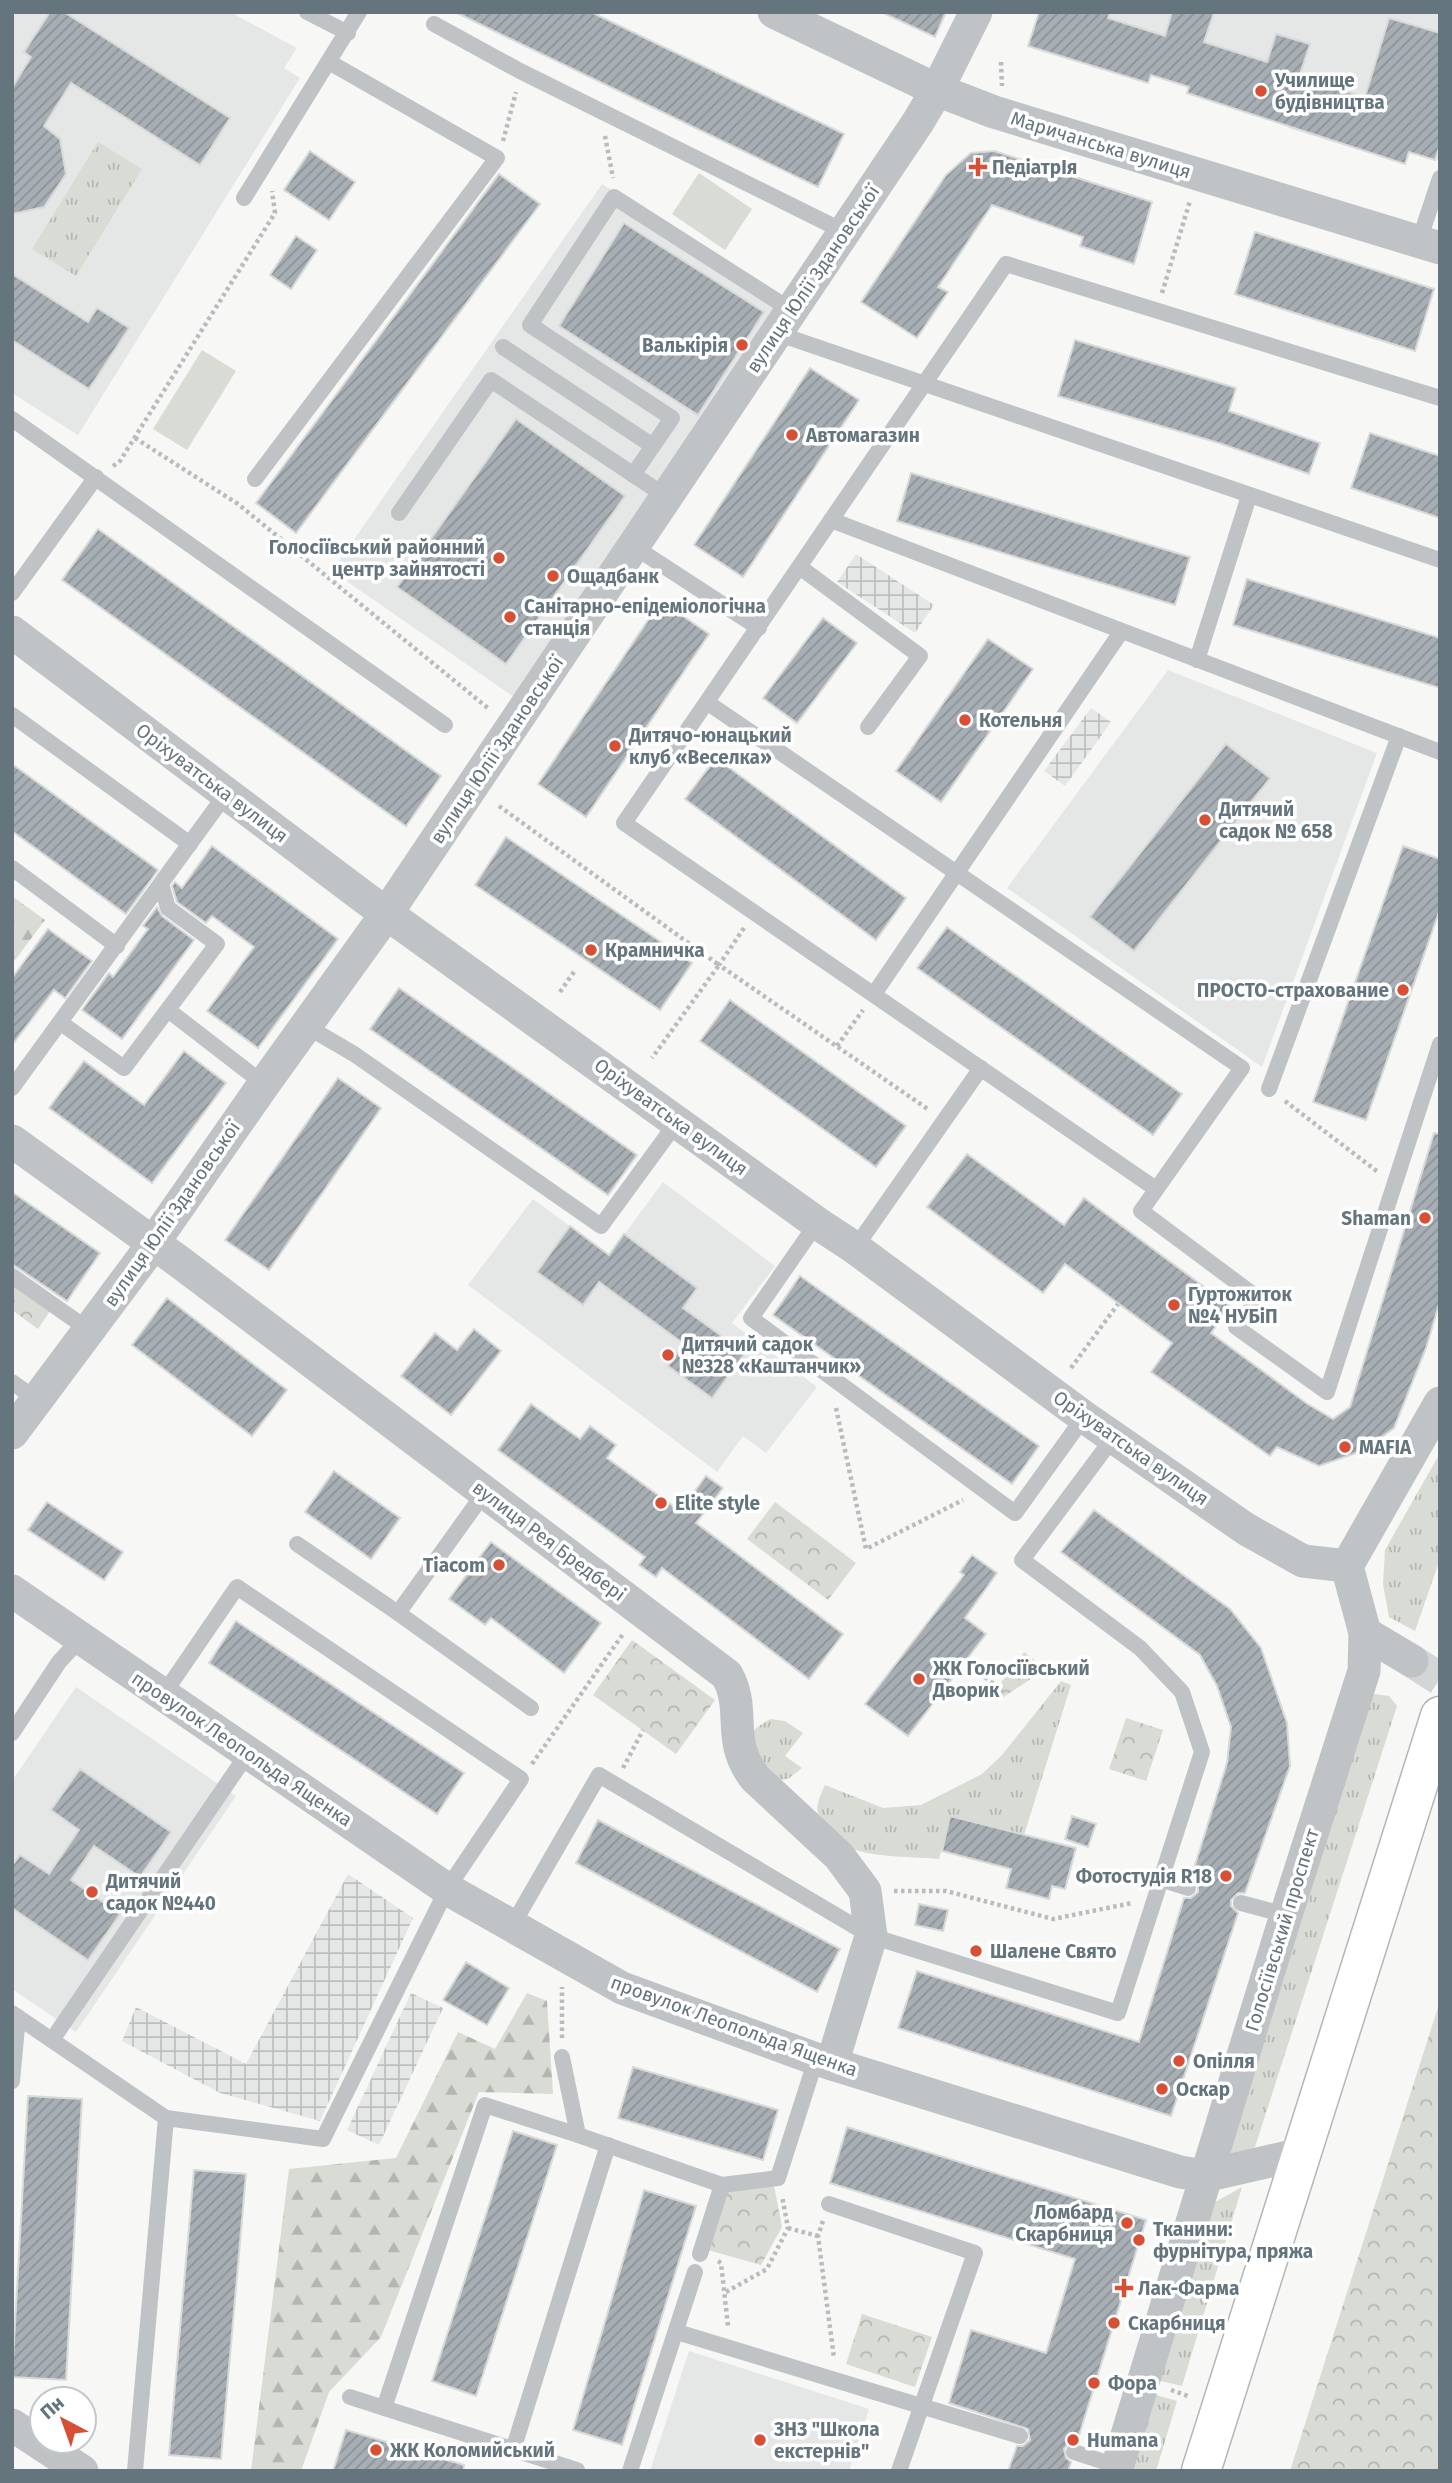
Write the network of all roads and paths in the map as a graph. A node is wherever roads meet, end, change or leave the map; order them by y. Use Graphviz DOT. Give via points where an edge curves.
graph roads {
  1 [pos="307,12"];
  2 [pos="359,12"];
  3 [pos="976,12"];
  4 [pos="789,15"];
  5 [pos="433,24"];
  6 [pos="348,33"];
  7 [pos="329,62"];
  8 [pos="1000,62"];
  9 [pos="520,71"];
  10 [pos="937,90"];
  11 [pos="1003,93"];
  12 [pos="598,109"];
  13 [pos="497,158"];
  14 [pos="268,159"];
  15 [pos="1440,178"];
  16 [pos="1192,195"];
  17 [pos="614,197"];
  18 [pos="244,198"];
  19 [pos="845,232"];
  20 [pos="1430,245"];
  21 [pos="1156,310"];
  22 [pos="783,322"];
  23 [pos="503,347"];
  24 [pos="924,386"];
  25 [pos="1440,398"];
  26 [pos="12,419"];
  27 [pos="135,438"];
  28 [pos="653,446"];
  29 [pos="120,461"];
  30 [pos="633,475"];
  31 [pos="96,477"];
  32 [pos="256,479"];
  33 [pos="1249,496"];
  34 [pos="667,497"];
  35 [pos="399,513"];
  36 [pos="831,520"];
  37 [pos="633,546"];
  38 [pos="1440,560"];
  39 [pos="801,568"];
  40 [pos="12,593"];
  41 [pos="759,628"];
  42 [pos="12,632"];
  43 [pos="1121,632"];
  44 [pos="1197,660"];
  45 [pos="708,703"];
  46 [pos="495,714"];
  47 [pos="12,715"];
  48 [pos="444,725"];
  49 [pos="868,727"];
  50 [pos="1399,736"];
  51 [pos="1440,752"];
  52 [pos="226,794"];
  53 [pos="499,806"];
  54 [pos="190,844"];
  55 [pos="12,868"];
  56 [pos="957,872"];
  57 [pos="161,884"];
  58 [pos="387,913"];
  59 [pos="755,913"];
  60 [pos="117,946"];
  61 [pos="719,965"];
  62 [pos="576,969"];
  63 [pos="560,992"];
  64 [pos="874,994"];
  65 [pos="168,1010"];
  66 [pos="61,1023"];
  67 [pos="306,1026"];
  68 [pos="1440,1045"];
  69 [pos="837,1046"];
  70 [pos="652,1058"];
  71 [pos="981,1068"];
  72 [pos="1436,1069"];
  73 [pos="264,1084"];
  74 [pos="12,1088"];
  75 [pos="1269,1089"];
  76 [pos="944,1121"];
  77 [pos="677,1122"];
  78 [pos="12,1141"];
  79 [pos="1395,1185"];
  80 [pos="1156,1189"];
  81 [pos="817,1223"];
  82 [pos="153,1243"];
  83 [pos="855,1248"];
  84 [pos="12,1276"];
  85 [pos="1118,1304"];
  86 [pos="89,1331"];
  87 [pos="1071,1368"];
  88 [pos="829,1376"];
  89 [pos="25,1391"];
  90 [pos="1440,1403"];
  91 [pos="1084,1417"];
  92 [pos="12,1433"];
  93 [pos="1113,1438"];
  94 [pos="983,1490"];
  95 [pos="485,1492"];
  96 [pos="297,1544"];
  97 [pos="1348,1566"];
  98 [pos="12,1591"];
  99 [pos="640,1610"];
  100 [pos="398,1613"];
  101 [pos="1365,1633"];
  102 [pos="81,1638"];
  103 [pos="1412,1661"];
  104 [pos="985,1677"];
  105 [pos="1002,1691"];
  106 [pos="163,1695"];
  107 [pos="531,1708"];
  108 [pos="643,1730"];
  109 [pos="1435,1730"];
  110 [pos="12,1733"];
  111 [pos="248,1753"];
  112 [pos="521,1779"];
  113 [pos="614,1784"];
  114 [pos="1163,1880"];
  115 [pos="1188,1888"];
  116 [pos="447,1889"];
  117 [pos="865,1891"];
  118 [pos="1157,1898"];
  119 [pos="1241,1903"];
  120 [pos="1286,1915"];
  121 [pos="512,1926"];
  122 [pos="871,1936"];
  123 [pos="562,1986"];
  124 [pos="15,2015"];
  125 [pos="52,2040"];
  126 [pos="562,2057"];
  127 [pos="824,2062"];
  128 [pos="12,2081"];
  129 [pos="166,2118"];
  130 [pos="578,2135"];
  131 [pos="608,2145"];
  132 [pos="1301,2154"];
  133 [pos="1205,2176"];
  134 [pos="778,2178"];
  135 [pos="722,2185"];
  136 [pos="829,2204"];
  137 [pos="788,2228"];
  138 [pos="700,2255"];
  139 [pos="721,2263"];
  140 [pos="695,2272"];
  141 [pos="726,2291"];
  142 [pos="677,2332"];
  143 [pos="730,2348"];
  144 [pos="837,2381"];
  145 [pos="350,2397"];
  146 [pos="921,2406"];
  147 [pos="384,2408"];
  148 [pos="12,2424"];
  149 [pos="1020,2435"];
  150 [pos="513,2450"];
  151 [pos="1074,2452"];
  152 [pos="1116,2468"];
  153 [pos="577,2470"];
  154 [pos="82,2471"];
  155 [pos="135,2471"];
  156 [pos="630,2471"];
  157 [pos="899,2471"];
  158 [pos="1201,2471"];
  1 -- 6 [label="lane"];
  2 -- 6 [label="lane"];
  3 -- 10 [label="street, вулиця Юлії Здановської"];
  4 -- 10 [label="street, Маричанська вулиця"];
  5 -- 9 [label="lane"];
  6 -- 7 [label="lane"];
  7 -- 13 [label="lane"];
  7 -- 14 [label="lane"];
  8 -- 11 [label="path"];
  9 -- 12 [label="lane"];
  9 -- 13 [label="path"];
  10 -- 19 [label="street, вулиця Юлії Здановської"];
  10 -- 20 [label="street, Маричанська вулиця" via="993,112"];
  12 -- 17 [label="path" via="610,155"];
  12 -- 19 [label="lane"];
  13 -- 32 [label="lane"];
  14 -- 18 [label="lane"];
  14 -- 27 [label="path" via="275,213"];
  15 -- 20 [label="lane"];
  16 -- 21 [label="path"];
  17 -- 22 [label="lane"];
  17 -- 28 [label="lane" via="530,325 672,418"];
  19 -- 22 [label="street, вулиця Юлії Здановської"];
  21 -- 24 [label="lane" via="1006,264"];
  21 -- 25 [label="lane"];
  22 -- 24 [label="lane"];
  22 -- 34 [label="street, вулиця Юлії Здановської"];
  23 -- 28 [label="lane"];
  24 -- 33 [label="lane"];
  24 -- 36 [label="lane"];
  26 -- 31 [label="lane"];
  27 -- 29 [label="path"];
  27 -- 46 [label="path" via="238,504"];
  28 -- 30 [label="lane"];
  30 -- 34 [label="lane"];
  30 -- 35 [label="lane" via="492,380"];
  31 -- 40 [label="lane"];
  31 -- 48 [label="lane"];
  33 -- 38 [label="lane"];
  33 -- 44 [label="lane"];
  34 -- 37 [label="street, вулиця Юлії Здановської"];
  36 -- 39 [label="lane"];
  36 -- 43 [label="lane"];
  37 -- 41 [label="lane"];
  37 -- 58 [label="street, вулиця Юлії Здановської"];
  39 -- 41 [label="lane"];
  39 -- 49 [label="lane" via="920,656"];
  41 -- 45 [label="lane"];
  42 -- 52 [label="street, Оріхуватська вулиця"];
  43 -- 44 [label="lane"];
  43 -- 56 [label="lane"];
  44 -- 50 [label="lane"];
  45 -- 56 [label="lane"];
  45 -- 59 [label="lane" via="625,822"];
  47 -- 54 [label="lane"];
  50 -- 51 [label="lane"];
  50 -- 75 [label="lane"];
  52 -- 54 [label="lane"];
  52 -- 58 [label="street, Оріхуватська вулиця"];
  53 -- 61 [label="path"];
  54 -- 57 [label="lane"];
  55 -- 60 [label="lane"];
  56 -- 64 [label="lane"];
  56 -- 80 [label="lane" via="1242,1068"];
  57 -- 60 [label="lane"];
  57 -- 65 [label="lane" via="168,908 216,944"];
  58 -- 67 [label="street, вулиця Юлії Здановської"];
  58 -- 77 [label="street, Оріхуватська вулиця"];
  59 -- 61 [label="path"];
  59 -- 64 [label="lane"];
  60 -- 66 [label="lane"];
  61 -- 69 [label="path"];
  61 -- 70 [label="path"];
  62 -- 63 [label="path"];
  64 -- 69 [label="path"];
  64 -- 71 [label="lane"];
  65 -- 66 [label="lane" via="124,1068"];
  65 -- 73 [label="lane"];
  66 -- 74 [label="lane"];
  67 -- 73 [label="street, вулиця Юлії Здановської"];
  67 -- 77 [label="lane" via="354,1054 601,1226"];
  68 -- 72 [label="lane"];
  69 -- 76 [label="path"];
  71 -- 76 [label="lane"];
  71 -- 80 [label="lane"];
  72 -- 79 [label="lane"];
  73 -- 82 [label="street, вулиця Юлії Здановської"];
  75 -- 79 [label="path"];
  76 -- 83 [label="lane"];
  77 -- 81 [label="street, Оріхуватська вулиця"];
  78 -- 82 [label="street, вулиця Рея Бредбері"];
  79 -- 80 [label="lane" via="1327,1392 1236,1327 1259,1299 1141,1211"];
  81 -- 83 [label="street, Оріхуватська вулиця"];
  81 -- 88 [label="lane" via="751,1318"];
  82 -- 86 [label="street, вулиця Юлії Здановської"];
  82 -- 95 [label="street, вулиця Рея Бредбері"];
  83 -- 91 [label="street, Оріхуватська вулиця"];
  84 -- 86 [label="lane"];
  85 -- 87 [label="path"];
  86 -- 89 [label="street, вулиця Юлії Здановської"];
  88 -- 94 [label="lane"];
  88 -- 94 [label="path" via="866,1549"];
  89 -- 92 [label="street, вулиця Юлії Здановської"];
  90 -- 97 [label="street"];
  91 -- 93 [label="street, Оріхуватська вулиця"];
  91 -- 94 [label="lane" via="1015,1513"];
  93 -- 97 [label="street, Оріхуватська вулиця" via="1303,1561"];
  93 -- 114 [label="lane" via="1021,1560 1140,1648 1182,1692 1202,1752"];
  95 -- 99 [label="street, вулиця Рея Бредбері"];
  95 -- 100 [label="lane"];
  96 -- 100 [label="lane"];
  97 -- 101 [label="street, Голосіївський проспект"];
  98 -- 102 [label="street, провулок Леопольда Ященка"];
  99 -- 112 [label="path"];
  99 -- 117 [label="street, вулиця Рея Бредбері" via="727,1675 734,1688 737,1745 743,1763 839,1856"];
  100 -- 107 [label="lane"];
  101 -- 103 [label="street"];
  101 -- 120 [label="street, Голосіївський проспект" via="1364,1671"];
  102 -- 106 [label="street, провулок Леопольда Ященка"];
  102 -- 110 [label="lane" via="59,1662"];
  104 -- 105 [label="path"];
  106 -- 111 [label="street, провулок Леопольда Ященка"];
  106 -- 112 [label="lane" via="237,1587"];
  108 -- 113 [label="path"];
  109 -- 132 [label="highway"];
  111 -- 116 [label="street, провулок Леопольда Ященка"];
  111 -- 125 [label="lane"];
  112 -- 116 [label="lane"];
  113 -- 121 [label="lane" via="599,1775"];
  113 -- 122 [label="lane"];
  114 -- 115 [label="lane"];
  114 -- 118 [label="lane"];
  116 -- 121 [label="street, провулок Леопольда Ященка"];
  116 -- 129 [label="lane" via="323,2140"];
  117 -- 118 [label="path" via="946,1891 1054,1919"];
  117 -- 122 [label="street, вулиця Рея Бредбері"];
  118 -- 122 [label="lane" via="1118,2013"];
  119 -- 120 [label="lane"];
  120 -- 133 [label="street, Голосіївський проспект"];
  121 -- 127 [label="street, провулок Леопольда Ященка" via="622,1988"];
  122 -- 127 [label="street, вулиця Рея Бредбері"];
  123 -- 126 [label="path"];
  124 -- 125 [label="lane"];
  124 -- 128 [label="lane"];
  125 -- 129 [label="lane"];
  126 -- 130 [label="lane"];
  127 -- 133 [label="street, провулок Леопольда Ященка"];
  127 -- 134 [label="lane"];
  129 -- 155 [label="lane"];
  130 -- 131 [label="lane"];
  130 -- 147 [label="lane" via="485,2105"];
  131 -- 135 [label="lane"];
  131 -- 150 [label="lane"];
  132 -- 133 [label="street, провулок Леопольда Ященка"];
  132 -- 158 [label="highway"];
  133 -- 152 [label="street, Голосіївський проспект"];
  134 -- 135 [label="lane"];
  134 -- 137 [label="path"];
  135 -- 138 [label="lane"];
  136 -- 146 [label="lane" via="975,2253"];
  137 -- 141 [label="path" via="766,2269"];
  137 -- 144 [label="path" via="818,2236"];
  139 -- 141 [label="path"];
  140 -- 142 [label="lane"];
  141 -- 143 [label="path"];
  142 -- 143 [label="lane"];
  142 -- 156 [label="lane"];
  143 -- 144 [label="lane"];
  144 -- 146 [label="lane"];
  145 -- 147 [label="lane"];
  146 -- 149 [label="lane"];
  146 -- 157 [label="lane"];
  147 -- 150 [label="lane"];
  148 -- 154 [label="street"];
  150 -- 153 [label="lane"];
  151 -- 152 [label="lane"];
}
